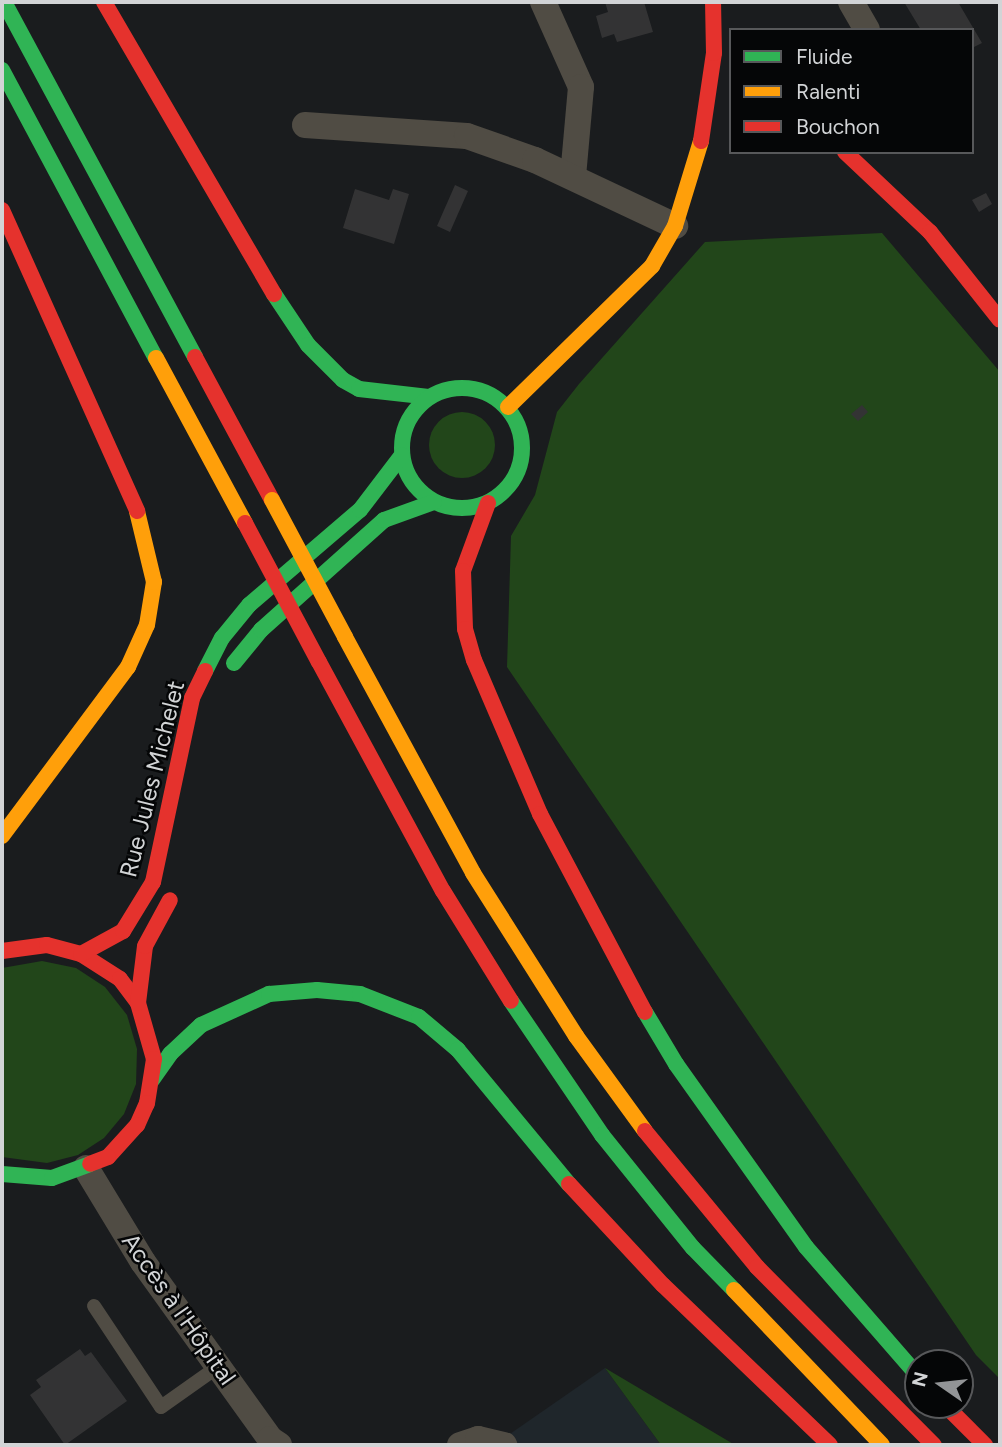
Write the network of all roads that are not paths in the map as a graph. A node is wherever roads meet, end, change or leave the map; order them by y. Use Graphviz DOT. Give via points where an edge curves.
graph roads {
  1 [pos="4,2"];
  2 [pos="104,2"];
  3 [pos="543,2"];
  4 [pos="713,2"];
  5 [pos="850,2"];
  6 [pos="866,28"];
  7 [pos="714,53"];
  8 [pos="729,54"];
  9 [pos="2,70"];
  10 [pos="305,125"];
  11 [pos="847,154"];
  12 [pos="573,176"];
  13 [pos="2,210"];
  14 [pos="675,226"];
  15 [pos="1000,320"];
  16 [pos="429,397"];
  17 [pos="508,407"];
  18 [pos="402,455"];
  19 [pos="434,502"];
  20 [pos="488,503"];
  21 [pos="224,682"];
  22 [pos="57,764"];
  23 [pos="2,818"];
  24 [pos="2,836"];
  25 [pos="176,884"];
  26 [pos="2,951"];
  27 [pos="81,954"];
  28 [pos="138,1003"];
  29 [pos="152,1080"];
  30 [pos="86,1168"];
  31 [pos="2,1174"];
  32 [pos="94,1306"];
  33 [pos="904,1360"];
  34 [pos="219,1366"];
  35 [pos="959,1419"];
  36 [pos="279,1445"];
  37 [pos="460,1445"];
  38 [pos="504,1445"];
  39 [pos="830,1445"];
  40 [pos="881,1445"];
  41 [pos="934,1445"];
  42 [pos="985,1445"];
  1 -- 41 [label="main road, bridge" via="473,873 538,979 633,1116 757,1268"];
  2 -- 16 [label="main road" via="264,279 308,345 359,389"];
  3 -- 12 [label="street" via="581,87"];
  4 -- 7 [label="main road"];
  5 -- 6 [label="street"];
  7 -- 8 [label="main road"];
  7 -- 14 [label="main road" via="713,120"];
  9 -- 40 [label="main road, bridge" via="443,891 566,1084 693,1248"];
  10 -- 12 [label="street" via="467,136"];
  11 -- 15 [label="main road" via="930,232"];
  12 -- 14 [label="street"];
  13 -- 22 [label="main road" via="112,448 152,564 152,607 141,643"];
  14 -- 17 [label="main road" via="652,266"];
  16 -- 17 [label="main road" via="461,387 479,389"];
  16 -- 18 [label="main road" via="408,422"];
  17 -- 20 [label="main road" via="518,423 522,460 504,492"];
  18 -- 19 [label="main road" via="413,482"];
  18 -- 27 [label="main road, Rue Jules Michelet" via="360,510 249,605 222,638 192,698 153,882 123,932"];
  19 -- 20 [label="main road" via="461,509"];
  19 -- 21 [label="main road, Rue Jules Michelet" via="384,520 261,630"];
  20 -- 33 [label="main road" via="463,571 465,629 540,814 611,955 676,1064 806,1247"];
  22 -- 23 [label="main road"];
  22 -- 24 [label="main road"];
  25 -- 28 [label="main road, Rue Jules Michelet" via="145,946"];
  26 -- 27 [label="main road" via="47,945"];
  27 -- 28 [label="main road" via="120,979"];
  28 -- 29 [label="main road" via="151,1040"];
  29 -- 30 [label="main road" via="137,1125 108,1157"];
  29 -- 39 [label="main road" via="170,1054 201,1025 269,994 360,994 419,1017 458,1050 544,1156 663,1285"];
  30 -- 31 [label="main road" via="52,1178"];
  30 -- 34 [label="street, Accès à l'Hôpital" via="143,1262"];
  32 -- 34 [label="lane" via="161,1407"];
  34 -- 36 [label="street, Accès à l'Hôpital" via="270,1439"];
  35 -- 42 [label="main road"];
  37 -- 38 [label="street" via="478,1439"];
}
